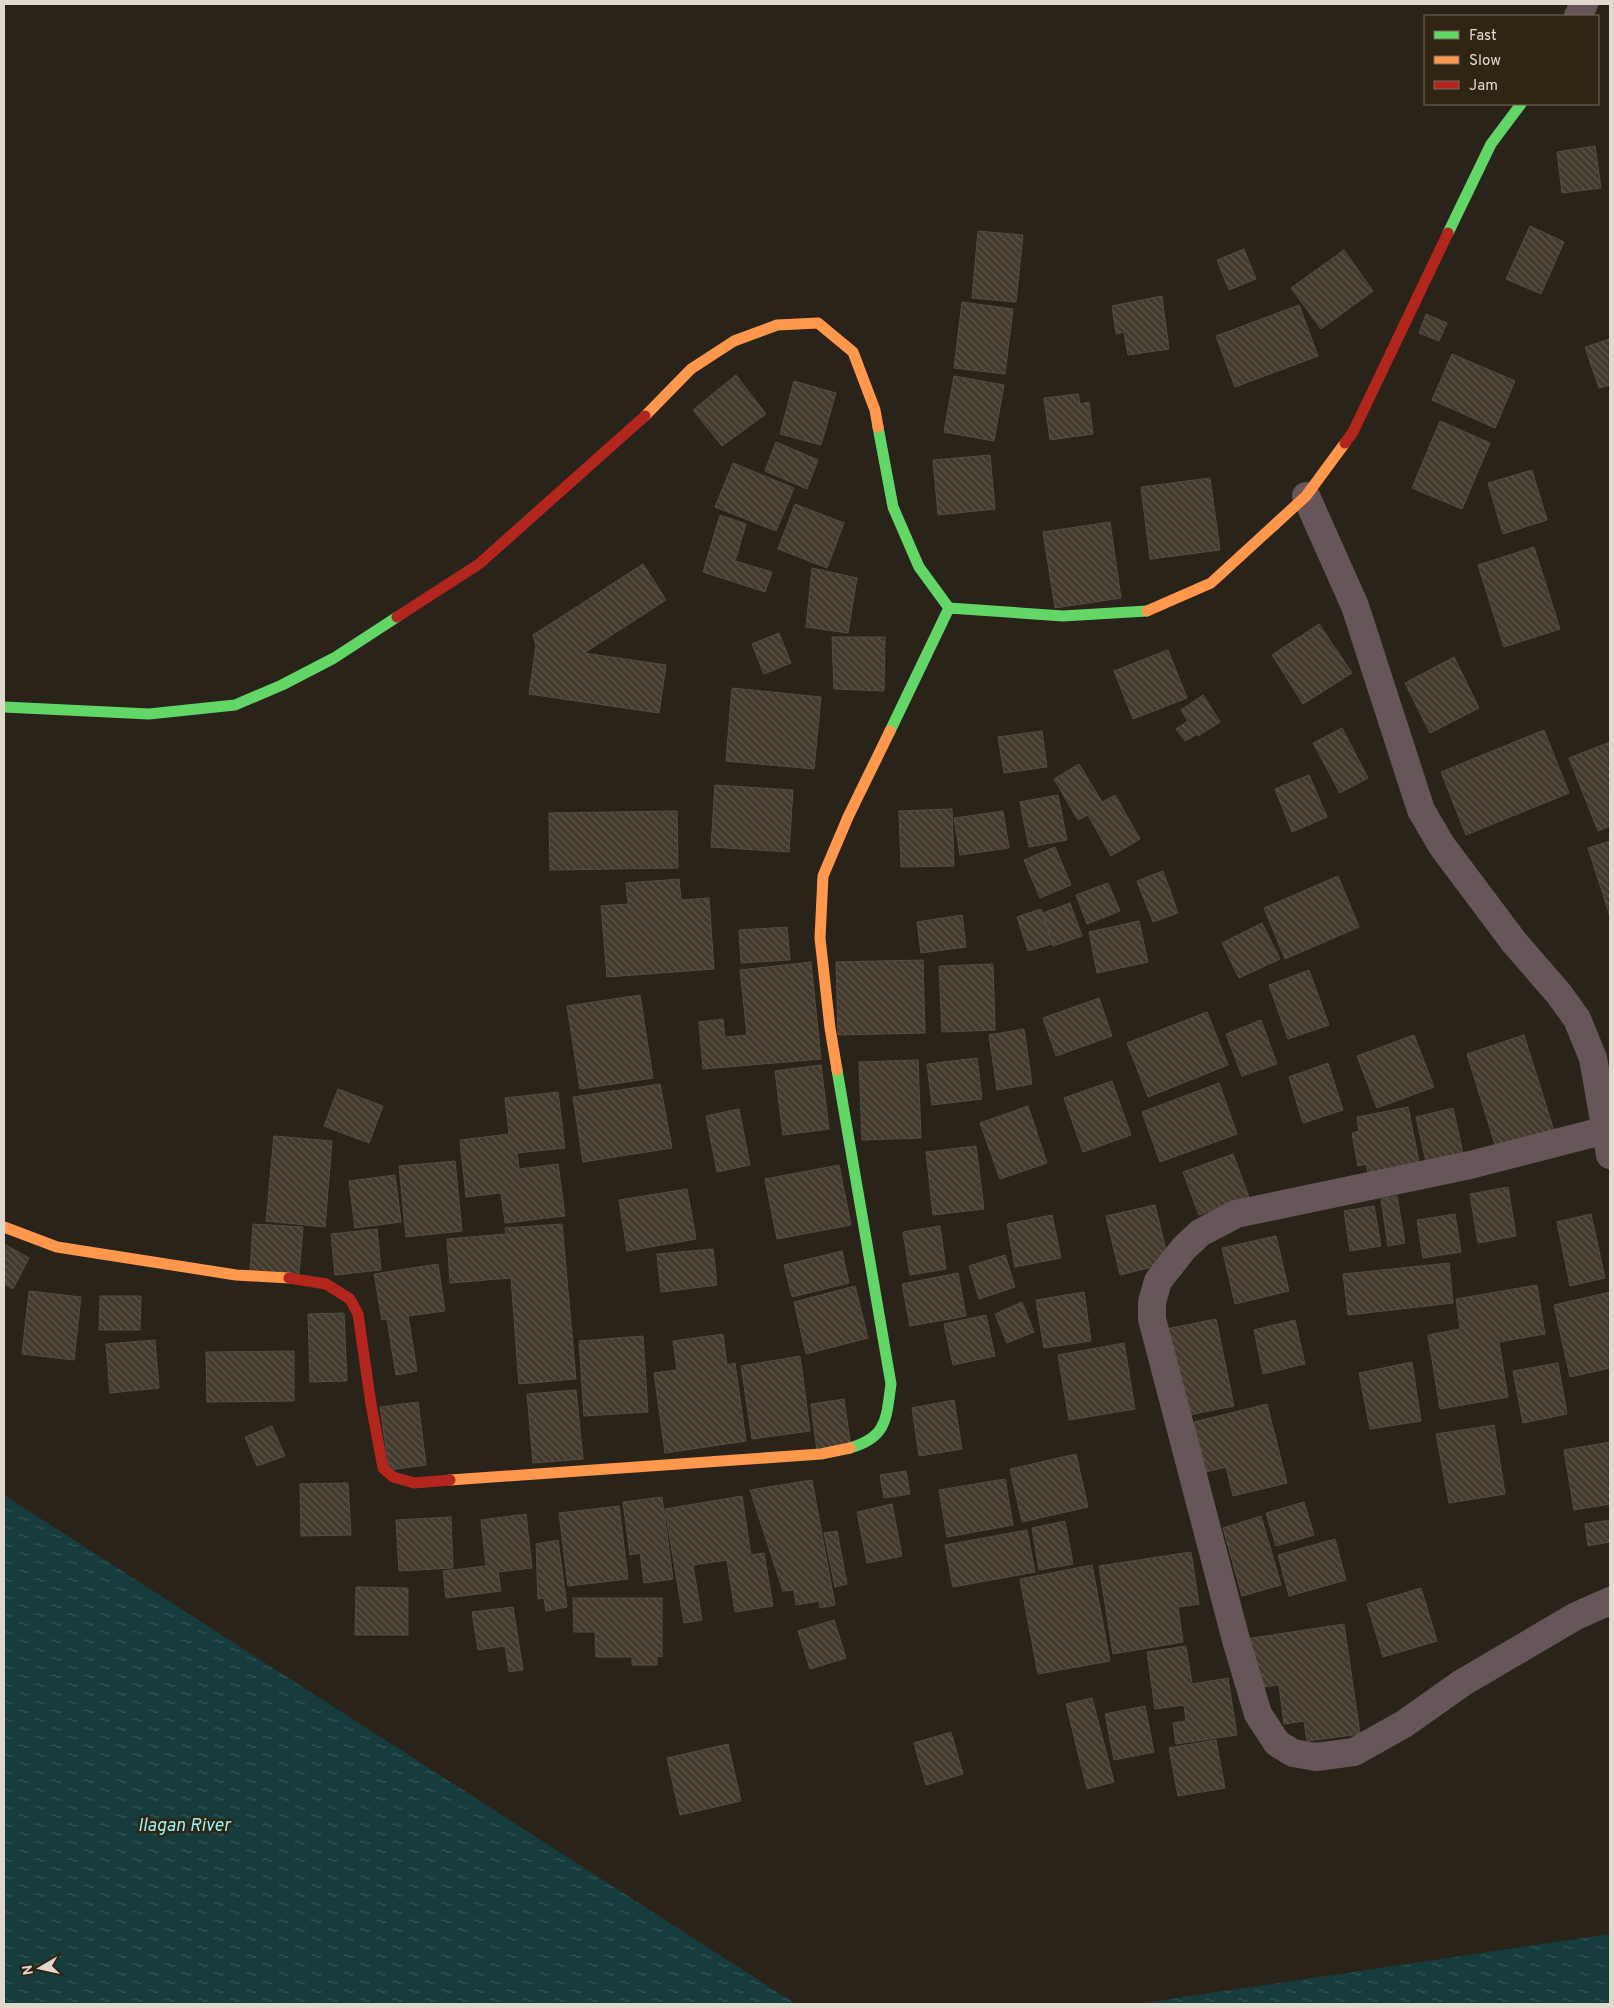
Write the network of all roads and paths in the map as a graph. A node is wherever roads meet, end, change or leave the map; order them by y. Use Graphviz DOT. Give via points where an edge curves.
graph roads {
  1 [pos="1520,105"];
  2 [pos="1306,496"];
  3 [pos="949,608"];
  4 [pos="4,707"];
  5 [pos="1608,1142"];
  6 [pos="4,1228"];
  7 [pos="1610,1602"];
  1 -- 2 [label="street" via="1491,144 1353,432"];
  2 -- 3 [label="street" via="1211,583 1146,612 1063,616"];
  2 -- 5 [label="street" via="1355,606 1421,810 1448,853 1514,942 1577,1019 1593,1058"];
  3 -- 4 [label="street" via="919,567 893,507 875,410 853,352 818,323 776,325 734,341 692,370 479,564 334,658 282,685 235,705 150,714"];
  3 -- 6 [label="street" via="823,876 820,938 830,1028 891,1384 885,1423 873,1439 855,1447 821,1454 414,1483 393,1477 383,1468 358,1314 350,1299 326,1284 303,1279 236,1275 57,1247"];
  5 -- 7 [label="street" via="1470,1165 1236,1214 1200,1233 1179,1254 1158,1281 1152,1302 1152,1319 1258,1714 1277,1743 1293,1753 1316,1757 1354,1752 1576,1616"];
}
